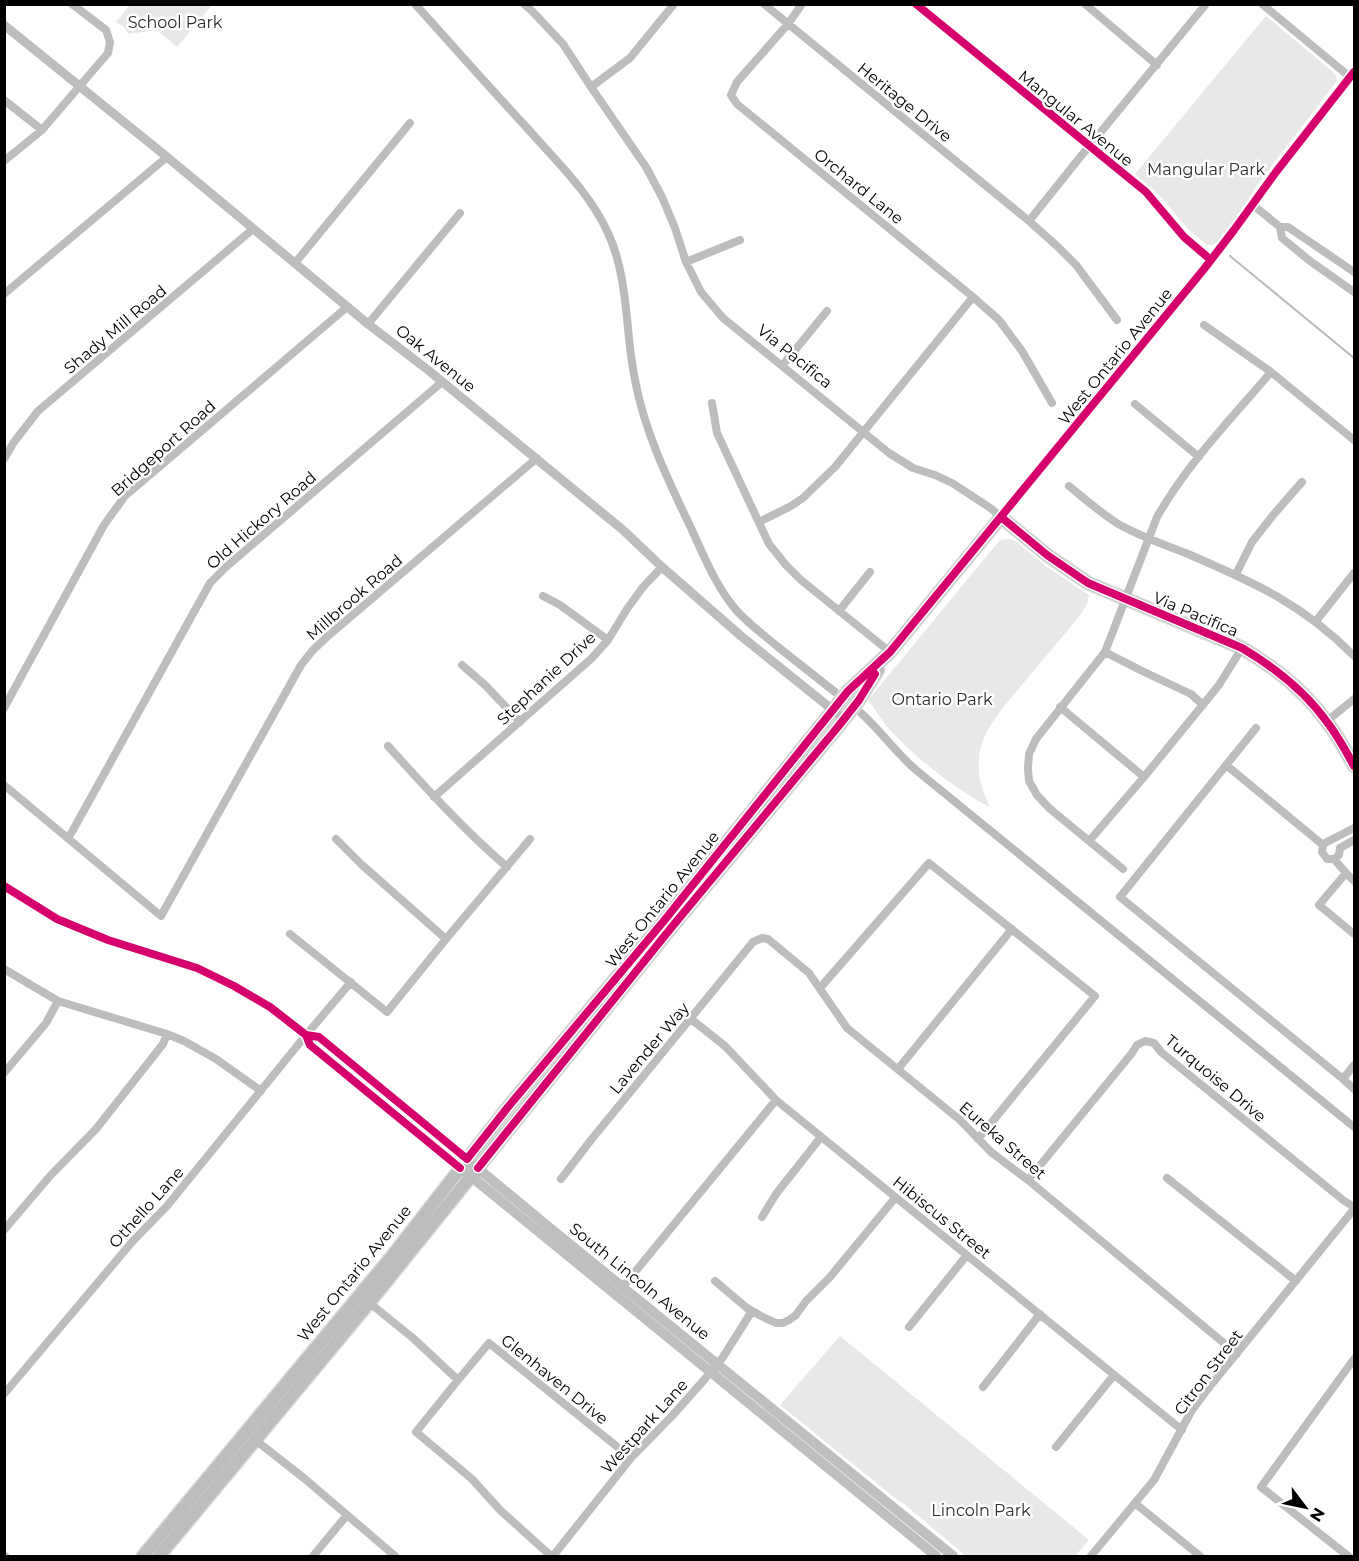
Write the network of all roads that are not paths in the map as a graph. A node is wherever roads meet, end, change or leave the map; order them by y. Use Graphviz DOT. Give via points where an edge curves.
graph roads {
  1 [pos="72,4"];
  2 [pos="524,4"];
  3 [pos="674,4"];
  4 [pos="764,4"];
  5 [pos="802,4"];
  6 [pos="916,4"];
  7 [pos="1085,4"];
  8 [pos="1206,4"];
  9 [pos="1262,4"];
  10 [pos="535,8"];
  11 [pos="788,24"];
  12 [pos="4,25"];
  13 [pos="1157,65"];
  14 [pos="1352,75"];
  15 [pos="80,86"];
  16 [pos="591,87"];
  17 [pos="4,100"];
  18 [pos="410,123"];
  19 [pos="42,130"];
  20 [pos="1089,146"];
  21 [pos="167,157"];
  22 [pos="4,161"];
  23 [pos="1253,205"];
  24 [pos="460,213"];
  25 [pos="1029,221"];
  26 [pos="1280,227"];
  27 [pos="253,229"];
  28 [pos="740,240"];
  29 [pos="1211,260"];
  30 [pos="686,262"];
  31 [pos="295,263"];
  32 [pos="1354,272"];
  33 [pos="1354,292"];
  34 [pos="4,294"];
  35 [pos="973,297"];
  36 [pos="347,307"];
  37 [pos="827,311"];
  38 [pos="1117,320"];
  39 [pos="369,324"];
  40 [pos="1204,325"];
  41 [pos="782,366"];
  42 [pos="1270,372"];
  43 [pos="442,382"];
  44 [pos="712,403"];
  45 [pos="1052,403"];
  46 [pos="1135,404"];
  47 [pos="863,432"];
  48 [pos="1354,440"];
  49 [pos="1199,457"];
  50 [pos="4,459"];
  51 [pos="537,459"];
  52 [pos="1302,482"];
  53 [pos="1069,486"];
  54 [pos="1001,517"];
  55 [pos="759,522"];
  56 [pos="1150,538"];
  57 [pos="662,567"];
  58 [pos="870,572"];
  59 [pos="1354,573"];
  60 [pos="1236,574"];
  61 [pos="543,596"];
  62 [pos="1125,599"];
  63 [pos="839,611"];
  64 [pos="1316,621"];
  65 [pos="608,640"];
  66 [pos="1242,648"];
  67 [pos="890,652"];
  68 [pos="1105,652"];
  69 [pos="1354,656"];
  70 [pos="462,665"];
  71 [pos="1354,699"];
  72 [pos="1203,705"];
  73 [pos="1060,707"];
  74 [pos="4,708"];
  75 [pos="833,710"];
  76 [pos="844,718"];
  77 [pos="1327,721"];
  78 [pos="520,722"];
  79 [pos="1256,728"];
  80 [pos="388,746"];
  81 [pos="1226,765"];
  82 [pos="1354,766"];
  83 [pos="1144,777"];
  84 [pos="4,785"];
  85 [pos="434,796"];
  86 [pos="1354,828"];
  87 [pos="68,838"];
  88 [pos="336,838"];
  89 [pos="530,839"];
  90 [pos="1090,840"];
  91 [pos="1354,840"];
  92 [pos="1331,841"];
  93 [pos="1323,845"];
  94 [pos="1340,848"];
  95 [pos="1334,859"];
  96 [pos="507,867"];
  97 [pos="1123,869"];
  98 [pos="1346,873"];
  99 [pos="1354,881"];
  100 [pos="4,886"];
  101 [pos="1012,929"];
  102 [pos="290,934"];
  103 [pos="1354,934"];
  104 [pos="762,938"];
  105 [pos="446,939"];
  106 [pos="4,969"];
  107 [pos="351,982"];
  108 [pos="820,988"];
  109 [pos="58,1001"];
  110 [pos="691,1019"];
  111 [pos="167,1034"];
  112 [pos="306,1035"];
  113 [pos="1354,1065"];
  114 [pos="898,1069"];
  115 [pos="4,1073"];
  116 [pos="1343,1079"];
  117 [pos="1354,1089"];
  118 [pos="261,1091"];
  119 [pos="776,1100"];
  120 [pos="821,1137"];
  121 [pos="978,1139"];
  122 [pos="464,1163"];
  123 [pos="474,1172"];
  124 [pos="1167,1178"];
  125 [pos="561,1179"];
  126 [pos="1028,1180"];
  127 [pos="895,1198"];
  128 [pos="1354,1208"];
  129 [pos="762,1217"];
  130 [pos="4,1230"];
  131 [pos="967,1255"];
  132 [pos="715,1281"];
  133 [pos="1296,1281"];
  134 [pos="619,1291"];
  135 [pos="364,1299"];
  136 [pos="752,1311"];
  137 [pos="1040,1314"];
  138 [pos="909,1327"];
  139 [pos="1237,1354"];
  140 [pos="1354,1359"];
  141 [pos="714,1368"];
  142 [pos="1114,1375"];
  143 [pos="458,1380"];
  144 [pos="983,1387"];
  145 [pos="4,1394"];
  146 [pos="1182,1430"];
  147 [pos="251,1436"];
  148 [pos="1056,1447"];
  149 [pos="631,1458"];
  150 [pos="1136,1504"];
  151 [pos="347,1515"];
  152 [pos="144,1557"];
  153 [pos="159,1557"];
  154 [pos="313,1557"];
  155 [pos="396,1557"];
  156 [pos="552,1557"];
  157 [pos="936,1557"];
  158 [pos="953,1557"];
  159 [pos="1091,1557"];
  160 [pos="1200,1557"];
  161 [pos="1348,1557"];
  1 -- 15 [label="street" via="106,30 110,42 108,53"];
  2 -- 10 [label="street, Via Pacifica"];
  3 -- 16 [label="street" via="630,58"];
  4 -- 11 [label="street, Heritage Drive"];
  5 -- 11 [label="street"];
  6 -- 20 [label="street, Mangular Avenue"];
  7 -- 13 [label="street"];
  8 -- 13 [label="street"];
  9 -- 14 [label="street"];
  10 -- 16 [label="street, Via Pacifica"];
  11 -- 25 [label="street, Heritage Drive"];
  11 -- 35 [label="street, Orchard Lane" via="737,82 731,94 737,104"];
  12 -- 15 [label="street, Oak Avenue"];
  13 -- 20 [label="street"];
  14 -- 23 [label="main road, West Ontario Avenue"];
  15 -- 19 [label="street"];
  15 -- 21 [label="street, Oak Avenue"];
  16 -- 30 [label="street, Via Pacifica" via="662,196"];
  17 -- 19 [label="street"];
  18 -- 31 [label="street"];
  19 -- 22 [label="street"];
  20 -- 25 [label="street"];
  20 -- 29 [label="street, Mangular Avenue" via="1146,192 1184,237"];
  21 -- 27 [label="street, Oak Avenue"];
  21 -- 34 [label="street"];
  23 -- 26 [label="street"];
  23 -- 29 [label="main road, West Ontario Avenue"];
  24 -- 39 [label="street"];
  25 -- 38 [label="street, Heritage Drive" via="1076,265"];
  26 -- 32 [label="street" via="1288,227"];
  26 -- 33 [label="street" via="1282,238"];
  27 -- 31 [label="street, Oak Avenue"];
  27 -- 50 [label="street, Shady Mill Road" via="38,411"];
  28 -- 30 [label="street"];
  29 -- 54 [label="main road, West Ontario Avenue"];
  30 -- 41 [label="street, Via Pacifica" via="701,292 723,318"];
  31 -- 36 [label="street, Oak Avenue"];
  35 -- 45 [label="street, Orchard Lane" via="999,320"];
  35 -- 47 [label="street"];
  36 -- 39 [label="street, Oak Avenue"];
  36 -- 74 [label="street, Bridgeport Road" via="125,496 104,525"];
  37 -- 41 [label="street"];
  39 -- 43 [label="street, Oak Avenue"];
  40 -- 42 [label="street"];
  41 -- 47 [label="street, Via Pacifica"];
  42 -- 48 [label="street"];
  42 -- 49 [label="street"];
  43 -- 51 [label="street, Oak Avenue"];
  43 -- 87 [label="street, Old Hickory Road" via="210,583"];
  44 -- 55 [label="street" via="717,433"];
  46 -- 49 [label="street"];
  47 -- 54 [label="street, Via Pacifica" via="913,468 952,483"];
  47 -- 55 [label="street" via="813,489 791,506"];
  49 -- 56 [label="street" via="1168,497"];
  51 -- 57 [label="street, Oak Avenue"];
  51 -- 87 [label="street, Millbrook Road" via="313,650 161,916"];
  52 -- 60 [label="street" via="1252,542"];
  53 -- 56 [label="street" via="1119,524"];
  54 -- 62 [label="main road, Via Pacifica" via="1080,578"];
  54 -- 67 [label="main road, West Ontario Avenue"];
  55 -- 63 [label="street" via="786,565"];
  56 -- 60 [label="street"];
  56 -- 62 [label="street"];
  57 -- 65 [label="street, Stephanie Drive" via="627,609"];
  57 -- 75 [label="street, Oak Avenue"];
  58 -- 63 [label="street"];
  59 -- 64 [label="street"];
  60 -- 64 [label="street" via="1285,599"];
  61 -- 65 [label="street"];
  62 -- 66 [label="main road, Via Pacifica"];
  62 -- 68 [label="street"];
  63 -- 67 [label="street"];
  64 -- 69 [label="street"];
  65 -- 78 [label="street, Stephanie Drive" via="575,675"];
  66 -- 72 [label="street"];
  66 -- 77 [label="main road, Via Pacifica" via="1278,672"];
  67 -- 75 [label="main road, West Ontario Avenue"];
  67 -- 76 [label="main road, West Ontario Avenue"];
  68 -- 72 [label="street" via="1191,694"];
  68 -- 73 [label="street"];
  70 -- 78 [label="street"];
  71 -- 77 [label="street"];
  72 -- 83 [label="street"];
  73 -- 83 [label="street"];
  73 -- 90 [label="street" via="1029,754 1029,781 1049,808"];
  75 -- 76 [label="street, Oak Avenue"];
  75 -- 122 [label="main road, West Ontario Avenue"];
  76 -- 123 [label="main road, West Ontario Avenue"];
  77 -- 82 [label="main road, Via Pacifica"];
  78 -- 85 [label="street, Stephanie Drive"];
  79 -- 81 [label="street"];
  80 -- 85 [label="street"];
  81 -- 93 [label="street"];
  81 -- 116 [label="street" via="1120,897"];
  83 -- 90 [label="street"];
  84 -- 87 [label="street"];
  85 -- 96 [label="street"];
  86 -- 92 [label="street"];
  88 -- 105 [label="street"];
  89 -- 96 [label="street"];
  90 -- 97 [label="street"];
  91 -- 94 [label="street"];
  92 -- 93 [label="street"];
  92 -- 94 [label="street"];
  93 -- 95 [label="street" via="1324,857"];
  94 -- 95 [label="street"];
  95 -- 98 [label="street"];
  96 -- 105 [label="street"];
  98 -- 99 [label="street"];
  98 -- 103 [label="street" via="1319,905"];
  100 -- 112 [label="main road, South Lincoln Avenue" via="57,919 197,968 234,986"];
  101 -- 108 [label="street" via="929,863"];
  101 -- 114 [label="street"];
  101 -- 121 [label="street" via="1095,996"];
  102 -- 107 [label="street"];
  104 -- 108 [label="street, Eureka Street" via="809,974"];
  104 -- 110 [label="street, Lavender Way" via="753,942"];
  105 -- 107 [label="street" via="387,1012"];
  106 -- 109 [label="street"];
  107 -- 112 [label="street, Othello Lane"];
  108 -- 114 [label="street, Eureka Street" via="847,1028"];
  109 -- 111 [label="street"];
  109 -- 115 [label="street" via="46,1023"];
  110 -- 119 [label="street, Hibiscus Street" via="725,1046"];
  110 -- 125 [label="street, Lavender Way"];
  111 -- 118 [label="street" via="216,1059"];
  111 -- 130 [label="street" via="96,1129"];
  112 -- 118 [label="street, Othello Lane"];
  112 -- 122 [label="main road, South Lincoln Avenue" via="310,1046"];
  113 -- 116 [label="street"];
  114 -- 121 [label="street, Eureka Street"];
  116 -- 117 [label="street"];
  118 -- 145 [label="street, Othello Lane"];
  119 -- 120 [label="street, Hibiscus Street"];
  119 -- 134 [label="street"];
  120 -- 127 [label="street, Hibiscus Street"];
  120 -- 129 [label="street"];
  121 -- 126 [label="street, Eureka Street"];
  122 -- 123 [label="main road, South Lincoln Avenue"];
  122 -- 135 [label="main road, West Ontario Avenue"];
  123 -- 134 [label="main road, South Lincoln Avenue"];
  123 -- 135 [label="main road, West Ontario Avenue"];
  124 -- 133 [label="street"];
  126 -- 128 [label="street, Turquoise Drive" via="1144,1041 1154,1043"];
  126 -- 139 [label="street, Eureka Street"];
  127 -- 131 [label="street, Hibiscus Street"];
  127 -- 136 [label="street" via="796,1315 776,1323"];
  128 -- 133 [label="street, Citron Street"];
  131 -- 137 [label="street, Hibiscus Street"];
  131 -- 138 [label="street"];
  132 -- 136 [label="street"];
  133 -- 139 [label="street, Citron Street"];
  134 -- 141 [label="main road, South Lincoln Avenue"];
  135 -- 143 [label="street"];
  135 -- 147 [label="main road, West Ontario Avenue"];
  136 -- 141 [label="street, Westpark Lane"];
  137 -- 142 [label="street, Hibiscus Street"];
  137 -- 144 [label="street"];
  139 -- 146 [label="street, Citron Street" via="1192,1410"];
  140 -- 161 [label="street" via="1261,1486"];
  141 -- 149 [label="street, Westpark Lane"];
  141 -- 157 [label="main road, South Lincoln Avenue"];
  141 -- 158 [label="main road, South Lincoln Avenue"];
  142 -- 146 [label="street, Hibiscus Street"];
  142 -- 148 [label="street"];
  143 -- 149 [label="street, Glenhaven Drive" via="489,1342"];
  143 -- 156 [label="street" via="416,1432 472,1479"];
  146 -- 150 [label="street, Citron Street" via="1155,1480"];
  147 -- 151 [label="street"];
  147 -- 152 [label="main road, West Ontario Avenue"];
  147 -- 153 [label="main road, West Ontario Avenue"];
  149 -- 156 [label="street, Westpark Lane"];
  150 -- 159 [label="street, Citron Street"];
  150 -- 160 [label="street"];
  151 -- 154 [label="street"];
  151 -- 155 [label="street"];
}
